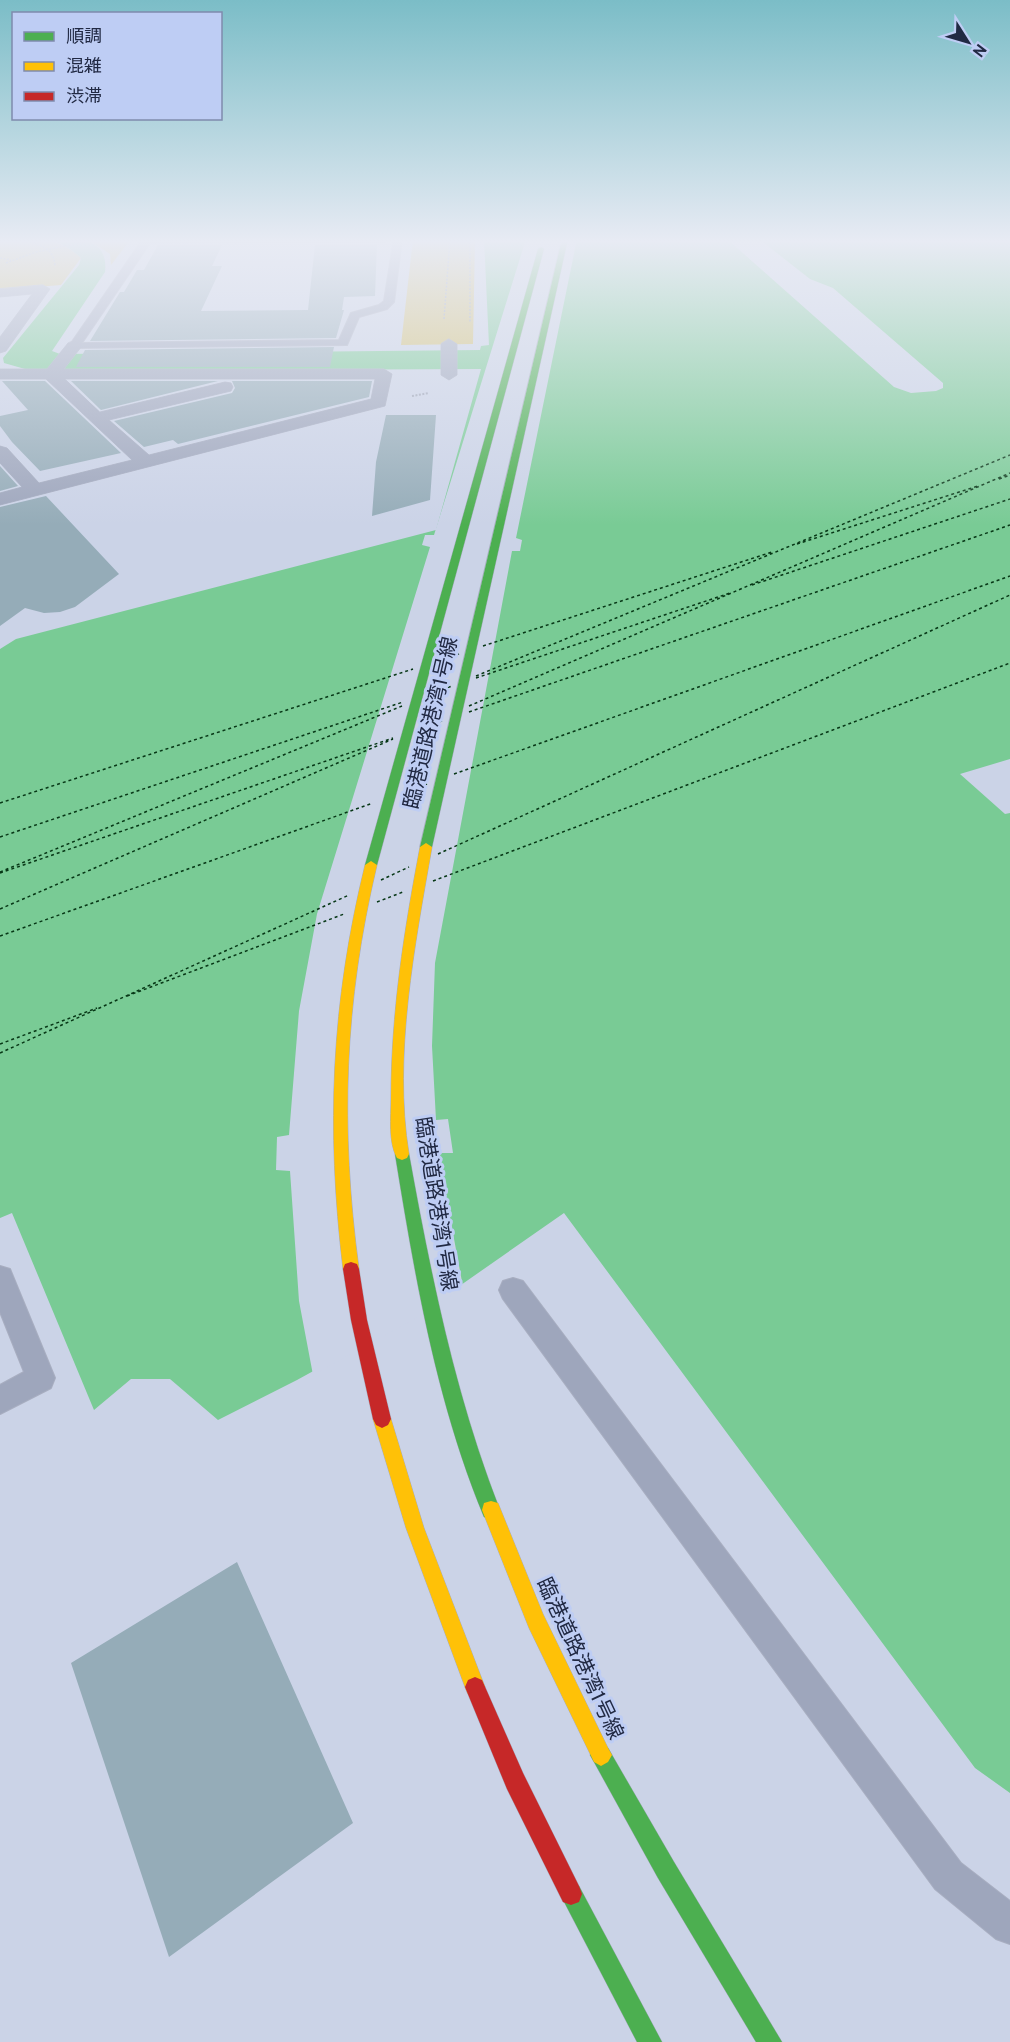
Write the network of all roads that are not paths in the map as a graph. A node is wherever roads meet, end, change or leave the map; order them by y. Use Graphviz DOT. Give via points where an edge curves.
graph roads {
  1 [pos="10,334"];
  2 [pos="82,334"];
  3 [pos="347,334"];
  4 [pos="518,334"];
  5 [pos="543,334"];
  6 [pos="449,344"];
  7 [pos="0,348"];
  8 [pos="72,349"];
  9 [pos="54,372"];
  10 [pos="0,374"];
  11 [pos="276,375"];
  12 [pos="449,375"];
  13 [pos="96,418"];
  14 [pos="0,452"];
  15 [pos="147,463"];
  16 [pos="35,490"];
  17 [pos="0,499"];
  18 [pos="0,1278"];
  19 [pos="513,1290"];
  20 [pos="0,1401"];
  21 [pos="1010,1924"];
  22 [pos="650,2042"];
  23 [pos="770,2042"];
  1 -- 7 [label="street"];
  2 -- 8 [label="lane"];
  3 -- 8 [label="lane" via="344,343"];
  4 -- 22 [label="street, 臨港道路港湾1号線" via="368,876 350,962 340,1047 343,1216 359,1320 380,1412 415,1528 464,1662 514,1781"];
  5 -- 23 [label="street, 臨港道路港湾1号線" via="429,831 407,947 397,1047 399,1139 427,1297 484,1494 597,1749"];
  6 -- 12 [label="street"];
  8 -- 9 [label="street"];
  9 -- 10 [label="street"];
  9 -- 11 [label="street"];
  9 -- 13 [label="street"];
  11 -- 13 [label="street"];
  11 -- 15 [label="street" via="384,374 379,402"];
  13 -- 15 [label="street"];
  14 -- 16 [label="street"];
  15 -- 16 [label="street"];
  16 -- 17 [label="street"];
  18 -- 20 [label="lane" via="41,1378"];
  19 -- 21 [label="lane" via="948,1876"];
}
